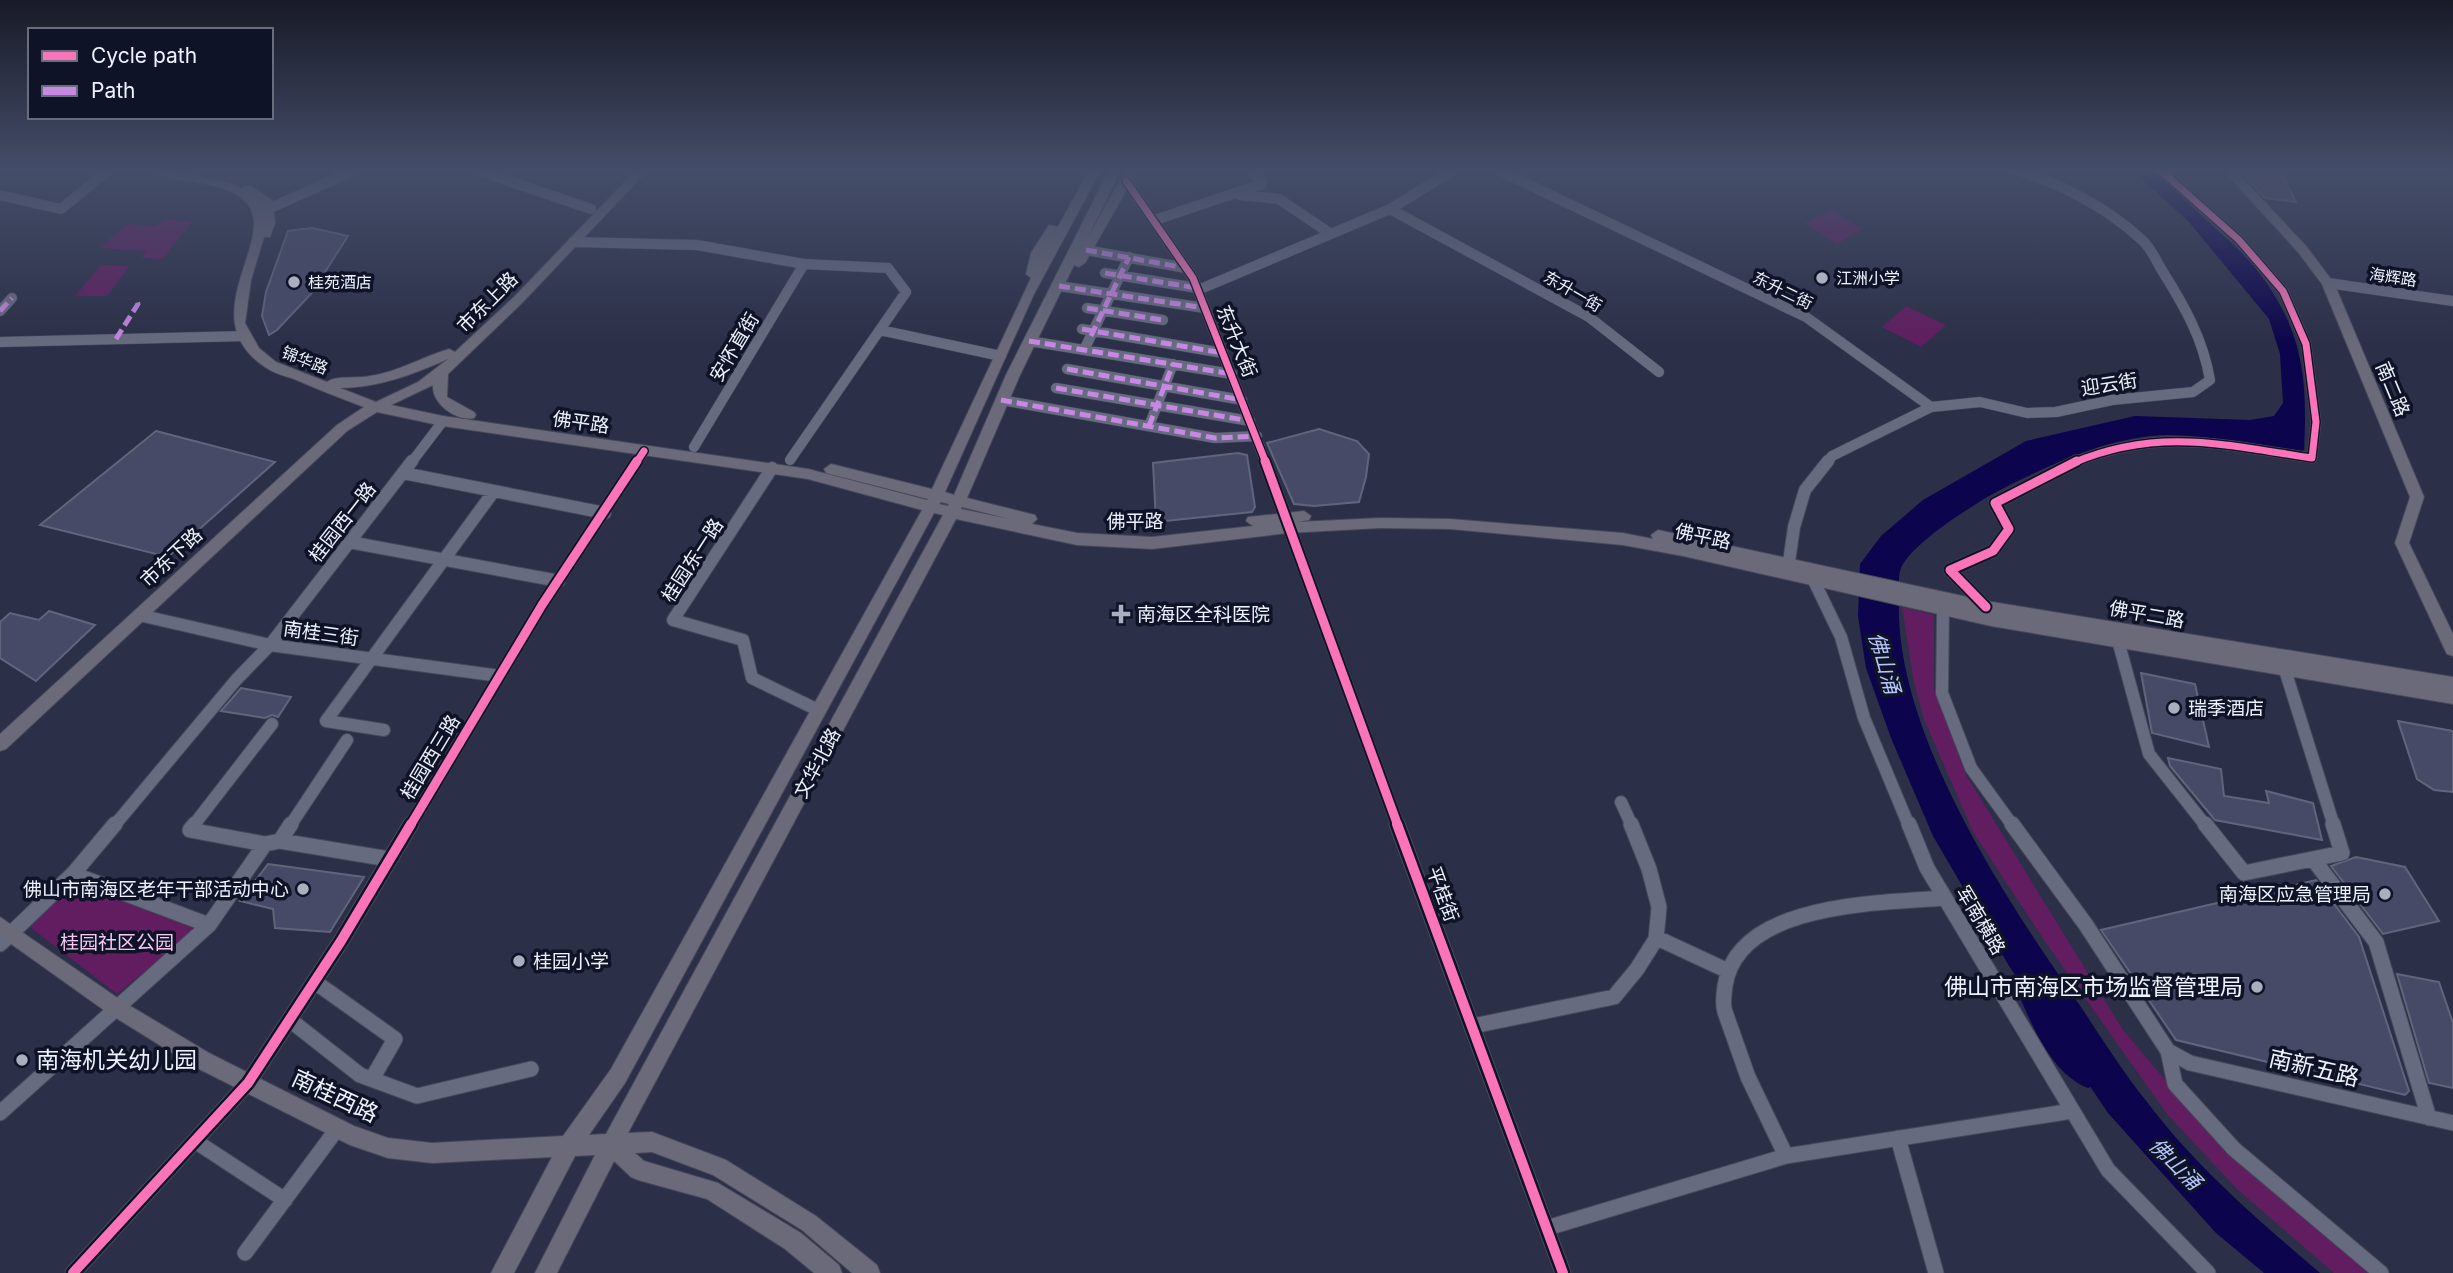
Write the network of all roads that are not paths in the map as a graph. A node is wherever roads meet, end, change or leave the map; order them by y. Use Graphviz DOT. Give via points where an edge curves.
graph roads {
  1 [pos="261,227"];
  2 [pos="268,227"];
  3 [pos="573,227"];
  4 [pos="586,227"];
  5 [pos="1053,227"];
  6 [pos="1064,227"];
  7 [pos="1090,227"];
  8 [pos="1095,227"];
  9 [pos="1160,227"];
  10 [pos="1321,227"];
  11 [pos="1347,227"];
  12 [pos="1424,227"];
  13 [pos="1618,227"];
  14 [pos="2123,227"];
  15 [pos="2225,227"];
  16 [pos="2282,227"];
  17 [pos="1331,234"];
  18 [pos="573,242"];
  19 [pos="1081,249"];
  20 [pos="1129,257"];
  21 [pos="804,264"];
  22 [pos="1186,268"];
  23 [pos="1105,273"];
  24 [pos="1120,276"];
  25 [pos="2328,283"];
  26 [pos="1197,289"];
  27 [pos="1054,292"];
  28 [pos="1028,294"];
  29 [pos="1111,294"];
  30 [pos="12,298"];
  31 [pos="2453,301"];
  32 [pos="1169,303"];
  33 [pos="1087,307"];
  34 [pos="1205,308"];
  35 [pos="1103,310"];
  36 [pos="0,311"];
  37 [pos="1163,320"];
  38 [pos="880,330"];
  39 [pos="1087,330"];
  40 [pos="246,337"];
  41 [pos="1029,341"];
  42 [pos="1154,341"];
  43 [pos="0,342"];
  44 [pos="1084,350"];
  45 [pos="449,353"];
  46 [pos="1223,353"];
  47 [pos="1108,354"];
  48 [pos="1001,356"];
  49 [pos="1147,360"];
  50 [pos="1173,364"];
  51 [pos="1067,369"];
  52 [pos="1659,372"];
  53 [pos="441,373"];
  54 [pos="1099,374"];
  55 [pos="1232,374"];
  56 [pos="333,383"];
  57 [pos="1164,386"];
  58 [pos="1056,388"];
  59 [pos="1090,393"];
  60 [pos="1002,400"];
  61 [pos="1242,400"];
  62 [pos="375,403"];
  63 [pos="1157,405"];
  64 [pos="1931,407"];
  65 [pos="1081,414"];
  66 [pos="469,415"];
  67 [pos="443,421"];
  68 [pos="1250,421"];
  69 [pos="1149,426"];
  70 [pos="1257,436"];
  71 [pos="694,447"];
  72 [pos="645,451"];
  73 [pos="790,460"];
  74 [pos="772,468"];
  75 [pos="403,473"];
  76 [pos="494,491"];
  77 [pos="933,501"];
  78 [pos="954,506"];
  79 [pos="605,513"];
  80 [pos="1286,523"];
  81 [pos="349,542"];
  82 [pos="443,559"];
  83 [pos="1788,562"];
  84 [pos="1837,579"];
  85 [pos="559,581"];
  86 [pos="1814,581"];
  87 [pos="1910,596"];
  88 [pos="1986,607"];
  89 [pos="1943,611"];
  90 [pos="139,615"];
  91 [pos="2119,644"];
  92 [pos="270,645"];
  93 [pos="2453,650"];
  94 [pos="370,659"];
  95 [pos="2285,670"];
  96 [pos="500,676"];
  97 [pos="2453,684"];
  98 [pos="2453,697"];
  99 [pos="818,710"];
  100 [pos="272,724"];
  101 [pos="384,730"];
  102 [pos="1,738"];
  103 [pos="347,740"];
  104 [pos="1621,802"];
  105 [pos="280,841"];
  106 [pos="265,844"];
  107 [pos="389,859"];
  108 [pos="2313,859"];
  109 [pos="72,874"];
  110 [pos="1945,898"];
  111 [pos="209,925"];
  112 [pos="4,934"];
  113 [pos="1657,938"];
  114 [pos="1726,970"];
  115 [pos="314,982"];
  116 [pos="116,1007"];
  117 [pos="290,1020"];
  118 [pos="1472,1026"];
  119 [pos="2168,1051"];
  120 [pos="531,1069"];
  121 [pos="372,1079"];
  122 [pos="248,1083"];
  123 [pos="2072,1111"];
  124 [pos="0,1113"];
  125 [pos="2429,1118"];
  126 [pos="2453,1123"];
  127 [pos="337,1129"];
  128 [pos="1898,1138"];
  129 [pos="195,1141"];
  130 [pos="570,1144"];
  131 [pos="611,1145"];
  132 [pos="1786,1156"];
  133 [pos="285,1200"];
  134 [pos="1546,1228"];
  135 [pos="245,1253"];
  136 [pos="73,1273"];
  137 [pos="502,1273"];
  138 [pos="546,1273"];
  139 [pos="831,1273"];
  140 [pos="869,1273"];
  141 [pos="1563,1273"];
  142 [pos="1936,1273"];
  143 [pos="2208,1273"];
  144 [pos="2381,1273"];
  1 -- 40 [label="main road" via="244,280 239,323"];
  2 -- 56 [label="main road, 锦华路" via="246,323 258,346 276,360"];
  3 -- 45 [label="main road, 市东上路"];
  4 -- 18 [label="main road, 市东上路"];
  5 -- 28 [label="main road" via="1038,253"];
  6 -- 28 [label="main road"];
  7 -- 19 [label="main road"];
  8 -- 19 [label="main road"];
  9 -- 22 [label="street, 东升大街"];
  10 -- 17 [label="street"];
  11 -- 17 [label="street"];
  12 -- 52 [label="street, 东升一街" via="1589,317"];
  13 -- 64 [label="street, 东升二街" via="1806,317"];
  14 -- 64 [label="street, 迎云街" via="2144,242 2189,312 2206,350 2210,380 2193,392 2112,400 2056,412 2027,413 1980,402"];
  15 -- 88 [label="street" via="2283,291 2305,344 2316,422 2312,458 2207,443 2142,442 2083,459 1995,503 2009,529 1993,551 1950,570"];
  16 -- 25 [label="main road, 南二路"];
  17 -- 26 [label="street"];
  18 -- 21 [label="street" via="697,245"];
  18 -- 53 [label="main road, 市东上路"];
  19 -- 20 [label="street"];
  19 -- 27 [label="main road, 文华北路"];
  20 -- 22 [label="street"];
  20 -- 24 [label="street"];
  21 -- 38 [label="street" via="888,268 906,292"];
  21 -- 71 [label="street, 安怀直街"];
  22 -- 26 [label="street, 东升大街"];
  23 -- 24 [label="street"];
  24 -- 26 [label="street"];
  24 -- 29 [label="street"];
  25 -- 31 [label="street, 海辉路"];
  25 -- 93 [label="main road, 南二路" via="2417,497 2402,543"];
  26 -- 34 [label="street, 东升大街"];
  27 -- 29 [label="street"];
  27 -- 41 [label="main road, 文华北路"];
  28 -- 48 [label="main road"];
  29 -- 32 [label="street"];
  29 -- 35 [label="street"];
  30 -- 36 [label="street"];
  32 -- 34 [label="street"];
  32 -- 37 [label="street"];
  33 -- 35 [label="street"];
  34 -- 46 [label="street, 东升大街"];
  35 -- 37 [label="street"];
  35 -- 39 [label="street"];
  37 -- 42 [label="street"];
  38 -- 48 [label="street"];
  38 -- 73 [label="street"];
  39 -- 42 [label="street"];
  39 -- 44 [label="street"];
  40 -- 43 [label="street"];
  40 -- 62 [label="main road, 锦华路" via="271,365"];
  41 -- 44 [label="street"];
  41 -- 60 [label="main road, 文华北路"];
  42 -- 46 [label="street"];
  42 -- 49 [label="street"];
  44 -- 47 [label="street"];
  45 -- 56 [label="main road" via="379,380"];
  45 -- 62 [label="main road, 市东上路" via="429,372"];
  46 -- 55 [label="street, 东升大街"];
  47 -- 49 [label="street"];
  47 -- 54 [label="street"];
  48 -- 77 [label="main road"];
  49 -- 50 [label="street"];
  50 -- 55 [label="street"];
  50 -- 57 [label="street"];
  51 -- 54 [label="street"];
  53 -- 62 [label="main road, 市东上路"];
  53 -- 66 [label="main road" via="442,400"];
  54 -- 57 [label="street"];
  54 -- 59 [label="street"];
  55 -- 61 [label="street, 东升大街"];
  56 -- 62 [label="main road, 锦华路"];
  57 -- 61 [label="street"];
  57 -- 63 [label="street"];
  58 -- 59 [label="street"];
  59 -- 63 [label="street"];
  59 -- 65 [label="street"];
  60 -- 65 [label="street"];
  60 -- 78 [label="main road, 文华北路"];
  61 -- 68 [label="street, 东升大街"];
  62 -- 66 [label="main road, 佛平路"];
  62 -- 67 [label="main road, 佛平路"];
  62 -- 90 [label="main road, 市东下路"];
  62 -- 102 [label="main road, 市东下路" via="333,425"];
  63 -- 68 [label="street"];
  63 -- 69 [label="street"];
  64 -- 83 [label="street, 迎云街" via="1832,456 1805,490"];
  65 -- 69 [label="street"];
  66 -- 71 [label="main road, 佛平路"];
  67 -- 72 [label="main road, 佛平路"];
  67 -- 75 [label="street, 桂园西一路"];
  68 -- 70 [label="street, 东升大街"];
  69 -- 70 [label="street" via="1215,439"];
  70 -- 80 [label="street, 东升大街"];
  71 -- 73 [label="main road, 佛平路"];
  72 -- 74 [label="main road, 佛平路"];
  72 -- 79 [label="street, 桂园西三路"];
  73 -- 77 [label="main road, 佛平路"];
  74 -- 77 [label="main road, 佛平路"];
  74 -- 99 [label="street, 桂园东一路" via="673,620 743,640 752,678"];
  75 -- 76 [label="street"];
  75 -- 81 [label="street, 桂园西一路"];
  76 -- 79 [label="street"];
  76 -- 82 [label="street"];
  77 -- 78 [label="main road, 佛平路"];
  77 -- 99 [label="main road"];
  78 -- 80 [label="main road, 佛平路" via="1077,539 1118,542 1152,543"];
  78 -- 131 [label="main road, 文华北路"];
  79 -- 85 [label="street, 桂园西三路"];
  80 -- 83 [label="main road, 佛平路" via="1375,512 1561,523 1630,530"];
  80 -- 86 [label="main road, 佛平路" via="1450,524 1623,539"];
  80 -- 118 [label="street, 平桂街"];
  81 -- 82 [label="street"];
  81 -- 92 [label="street, 桂园西一路"];
  82 -- 85 [label="street"];
  82 -- 94 [label="street"];
  83 -- 84 [label="main road, 佛平路"];
  84 -- 86 [label="main road, 佛平路"];
  84 -- 87 [label="main road, 佛平路"];
  85 -- 96 [label="street, 桂园西三路"];
  86 -- 110 [label="street, 军南横路" via="1841,637 1864,718 1893,790"];
  87 -- 88 [label="main road, 佛平二路"];
  87 -- 89 [label="main road, 佛平二路"];
  88 -- 97 [label="main road, 佛平二路"];
  89 -- 91 [label="main road, 佛平二路"];
  89 -- 119 [label="street" via="1942,693 1971,768 2086,925"];
  90 -- 92 [label="street, 南桂三街"];
  90 -- 102 [label="main road, 市东下路"];
  91 -- 95 [label="main road, 佛平二路"];
  91 -- 108 [label="street" via="2149,754 2244,873"];
  92 -- 94 [label="street, 南桂三街"];
  92 -- 109 [label="street, 桂园西一路"];
  94 -- 96 [label="street, 南桂三街"];
  94 -- 101 [label="street" via="326,722"];
  95 -- 98 [label="main road, 佛平二路"];
  95 -- 108 [label="street" via="2343,853"];
  96 -- 107 [label="street, 桂园西三路"];
  99 -- 130 [label="main road" via="618,1076"];
  100 -- 106 [label="street" via="190,831"];
  103 -- 105 [label="street"];
  104 -- 113 [label="street" via="1649,865 1658,908"];
  105 -- 106 [label="street"];
  105 -- 107 [label="street"];
  106 -- 111 [label="street"];
  107 -- 115 [label="street, 桂园西三路"];
  108 -- 125 [label="street" via="2376,942"];
  109 -- 111 [label="street"];
  109 -- 112 [label="street, 桂园西一路"];
  110 -- 114 [label="street" via="1829,910 1787,921 1749,939"];
  110 -- 123 [label="street, 军南横路"];
  111 -- 116 [label="street"];
  112 -- 116 [label="main road, 南桂西路"];
  113 -- 114 [label="street"];
  113 -- 118 [label="street" via="1614,997"];
  114 -- 132 [label="street" via="1723,1004 1737,1051"];
  115 -- 117 [label="street, 桂园西三路"];
  115 -- 121 [label="street" via="395,1039"];
  116 -- 122 [label="main road, 南桂西路"];
  116 -- 124 [label="street"];
  117 -- 121 [label="street" via="360,1075"];
  117 -- 122 [label="street, 桂园西三路"];
  118 -- 134 [label="street, 平桂街"];
  119 -- 125 [label="street, 南新五路" via="2190,1063"];
  119 -- 144 [label="street" via="2175,1084 2234,1149"];
  120 -- 121 [label="street" via="417,1096"];
  122 -- 127 [label="main road, 南桂西路"];
  122 -- 129 [label="street"];
  123 -- 128 [label="street"];
  123 -- 143 [label="street, 军南横路" via="2108,1170"];
  125 -- 126 [label="street, 南新五路"];
  127 -- 130 [label="main road, 南桂西路" via="388,1148 432,1153"];
  127 -- 133 [label="street"];
  128 -- 132 [label="street"];
  128 -- 142 [label="street"];
  129 -- 133 [label="street"];
  129 -- 136 [label="street"];
  130 -- 131 [label="main road, 南桂西路"];
  130 -- 137 [label="main road"];
  131 -- 138 [label="main road, 文华北路"];
  131 -- 139 [label="main road" via="638,1170 711,1190 793,1241"];
  131 -- 140 [label="main road, 南桂西路" via="652,1142 719,1167 809,1223"];
  132 -- 134 [label="street"];
  133 -- 135 [label="street"];
  134 -- 141 [label="street, 平桂街"];
}
